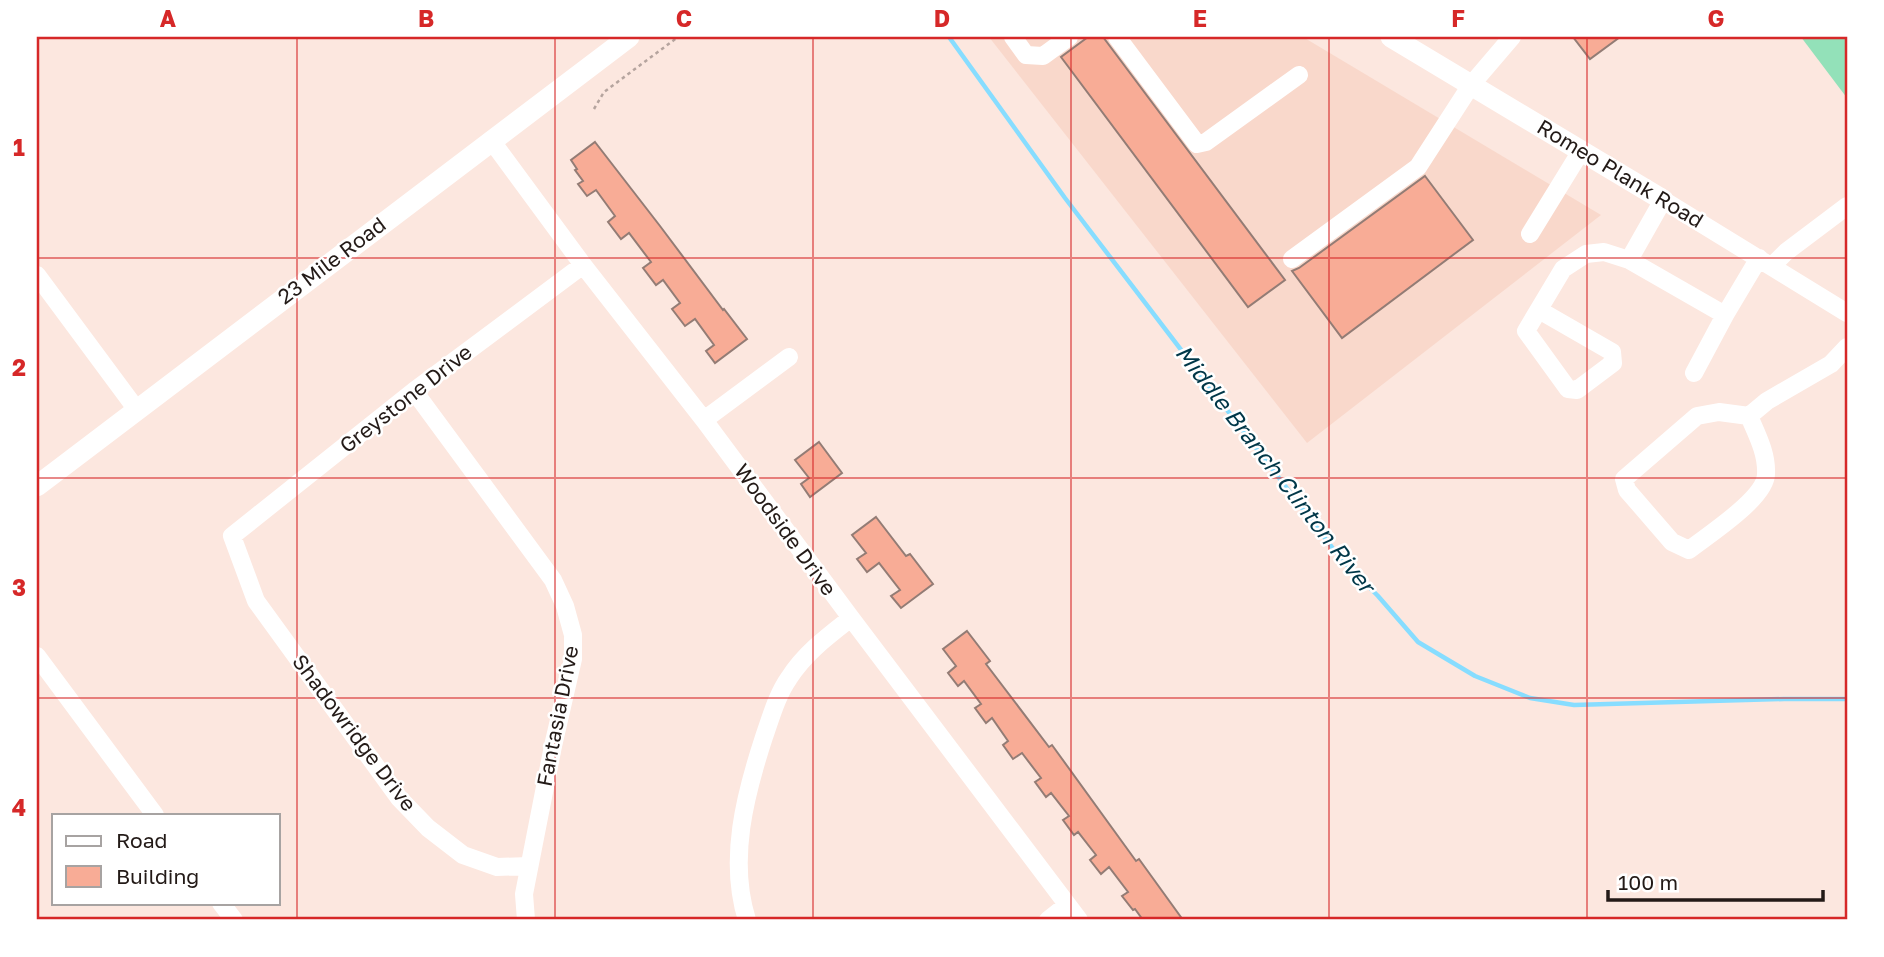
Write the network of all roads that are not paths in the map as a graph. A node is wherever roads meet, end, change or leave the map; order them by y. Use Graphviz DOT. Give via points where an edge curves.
graph roads {
  1 [pos="629,37"];
  2 [pos="1013,37"];
  3 [pos="1069,37"];
  4 [pos="1117,37"];
  5 [pos="1391,37"];
  6 [pos="1512,37"];
  7 [pos="1299,75"];
  8 [pos="1471,85"];
  9 [pos="491,140"];
  10 [pos="1581,151"];
  11 [pos="1663,200"];
  12 [pos="1847,206"];
  13 [pos="1530,233"];
  14 [pos="1292,259"];
  15 [pos="1629,260"];
  16 [pos="1765,262"];
  17 [pos="583,265"];
  18 [pos="39,282"];
  19 [pos="1539,310"];
  20 [pos="1847,313"];
  21 [pos="1725,315"];
  22 [pos="1847,347"];
  23 [pos="789,357"];
  24 [pos="1694,373"];
  25 [pos="414,391"];
  26 [pos="138,410"];
  27 [pos="1749,416"];
  28 [pos="704,420"];
  29 [pos="37,486"];
  30 [pos="232,536"];
  31 [pos="851,618"];
  32 [pos="37,656"];
  33 [pos="154,814"];
  34 [pos="529,866"];
  35 [pos="221,904"];
  36 [pos="1067,905"];
  37 [pos="234,920"];
  38 [pos="526,920"];
  39 [pos="747,920"];
  40 [pos="1048,920"];
  41 [pos="1079,920"];
  1 -- 9 [label="main road, 23 Mile Road"];
  2 -- 3 [label="street" via="1027,55 1043,56"];
  4 -- 7 [label="street" via="1196,144 1206,142"];
  5 -- 8 [label="main road, Romeo Plank Road"];
  6 -- 8 [label="street"];
  8 -- 10 [label="main road, Romeo Plank Road"];
  8 -- 14 [label="street" via="1419,167"];
  9 -- 17 [label="street, Woodside Drive"];
  9 -- 26 [label="main road, 23 Mile Road"];
  10 -- 11 [label="main road, Romeo Plank Road"];
  10 -- 13 [label="street"];
  11 -- 15 [label="street"];
  11 -- 16 [label="street, Romeo Plank Road"];
  12 -- 16 [label="street" via="1786,252"];
  15 -- 19 [label="street" via="1604,252 1586,254 1563,269"];
  15 -- 21 [label="street"];
  16 -- 20 [label="street, Romeo Plank Road"];
  16 -- 21 [label="street"];
  17 -- 25 [label="street, Greystone Drive"];
  17 -- 28 [label="street, Woodside Drive"];
  18 -- 26 [label="street"];
  19 -- 19 [label="street" via="1527,331 1568,389 1577,390 1613,363 1612,352"];
  21 -- 24 [label="street"];
  22 -- 27 [label="street" via="1831,364"];
  23 -- 28 [label="street"];
  25 -- 30 [label="street, Greystone Drive"];
  25 -- 34 [label="street, Fantasia Drive" via="553,580 573,635 573,659"];
  26 -- 29 [label="main road, 23 Mile Road"];
  27 -- 27 [label="street" via="1719,412 1697,416 1624,479 1627,490 1672,542 1689,550 1756,496 1767,477 1763,448"];
  28 -- 31 [label="street, Woodside Drive"];
  30 -- 34 [label="street, Shadowridge Drive" via="256,601 399,798 463,855 497,867"];
  31 -- 36 [label="street, Woodside Drive"];
  31 -- 39 [label="street" via="799,664 770,720 753,771 740,846 738,882"];
  32 -- 33 [label="street"];
  34 -- 38 [label="street, Fantasia Drive"];
  35 -- 37 [label="street"];
  36 -- 40 [label="street"];
  36 -- 41 [label="street, Woodside Drive"];
}
